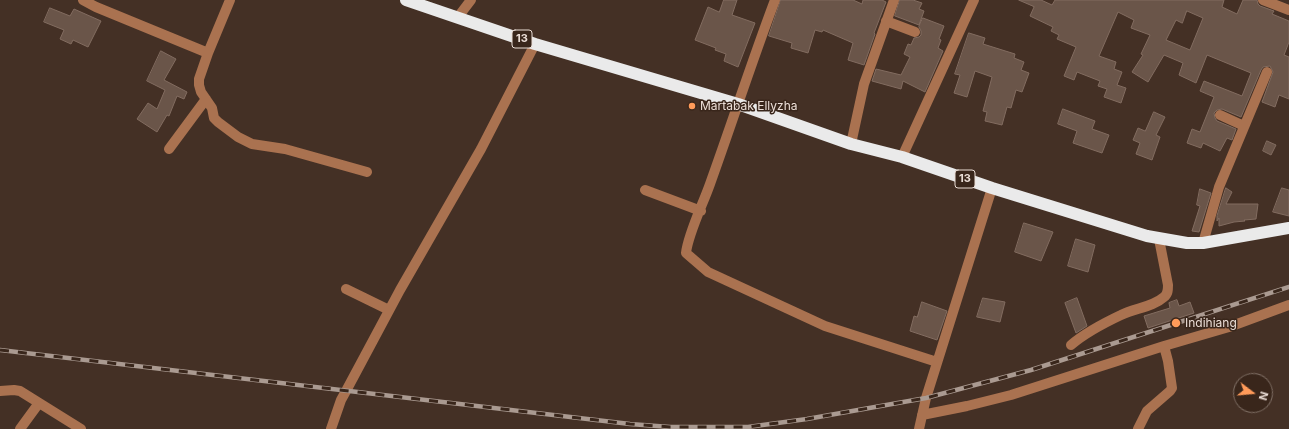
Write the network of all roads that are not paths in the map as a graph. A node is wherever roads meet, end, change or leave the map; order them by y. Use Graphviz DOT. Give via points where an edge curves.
graph roads {
  1 [pos="83,0"];
  2 [pos="230,0"];
  3 [pos="406,0"];
  4 [pos="471,0"];
  5 [pos="775,0"];
  6 [pos="894,0"];
  7 [pos="974,0"];
  8 [pos="1264,0"];
  9 [pos="1280,3"];
  10 [pos="1289,10"];
  11 [pos="458,17"];
  12 [pos="886,21"];
  13 [pos="915,32"];
  14 [pos="535,44"];
  15 [pos="208,53"];
  16 [pos="1267,72"];
  17 [pos="206,99"];
  18 [pos="738,104"];
  19 [pos="1220,115"];
  20 [pos="1244,126"];
  21 [pos="851,144"];
  22 [pos="169,149"];
  23 [pos="902,157"];
  24 [pos="367,172"];
  25 [pos="992,188"];
  26 [pos="644,190"];
  27 [pos="700,211"];
  28 [pos="1289,228"];
  29 [pos="1159,239"];
  30 [pos="1203,243"];
  31 [pos="346,289"];
  32 [pos="1289,305"];
  33 [pos="389,310"];
  34 [pos="1071,345"];
  35 [pos="1164,346"];
  36 [pos="937,362"];
  37 [pos="0,391"];
  38 [pos="38,403"];
  39 [pos="922,415"];
  40 [pos="20,429"];
  41 [pos="80,429"];
  42 [pos="331,429"];
  43 [pos="919,429"];
  44 [pos="1138,429"];
  1 -- 15 [label="street"];
  2 -- 15 [label="street"];
  3 -- 11 [label="highway, 13"];
  4 -- 11 [label="street"];
  5 -- 18 [label="street"];
  6 -- 12 [label="street"];
  7 -- 23 [label="street"];
  8 -- 9 [label="street"];
  9 -- 10 [label="street"];
  11 -- 14 [label="highway, 13"];
  12 -- 13 [label="street"];
  12 -- 21 [label="street" via="864,84"];
  14 -- 18 [label="highway, 13"];
  14 -- 33 [label="street" via="481,149"];
  15 -- 17 [label="street" via="199,79 201,92"];
  16 -- 20 [label="street"];
  17 -- 22 [label="street"];
  17 -- 24 [label="street" via="218,122 252,144 285,149"];
  18 -- 21 [label="highway, 13"];
  18 -- 27 [label="street"];
  19 -- 20 [label="street"];
  20 -- 30 [label="street" via="1219,187"];
  21 -- 23 [label="highway, 13"];
  23 -- 25 [label="highway, 13"];
  25 -- 29 [label="highway, 13"];
  25 -- 36 [label="street"];
  26 -- 27 [label="street"];
  27 -- 36 [label="street" via="686,253 708,272 825,326"];
  28 -- 30 [label="highway, 13"];
  29 -- 30 [label="highway, 13"];
  29 -- 34 [label="street" via="1168,285 1165,297 1122,314 1081,336"];
  31 -- 33 [label="street"];
  32 -- 35 [label="street" via="1229,327"];
  33 -- 42 [label="street" via="341,400"];
  35 -- 39 [label="street" via="1011,395"];
  35 -- 44 [label="street" via="1172,388 1147,410"];
  36 -- 39 [label="street"];
  37 -- 38 [label="street" via="20,391"];
  38 -- 40 [label="street"];
  38 -- 41 [label="street"];
  39 -- 43 [label="street"];
}
